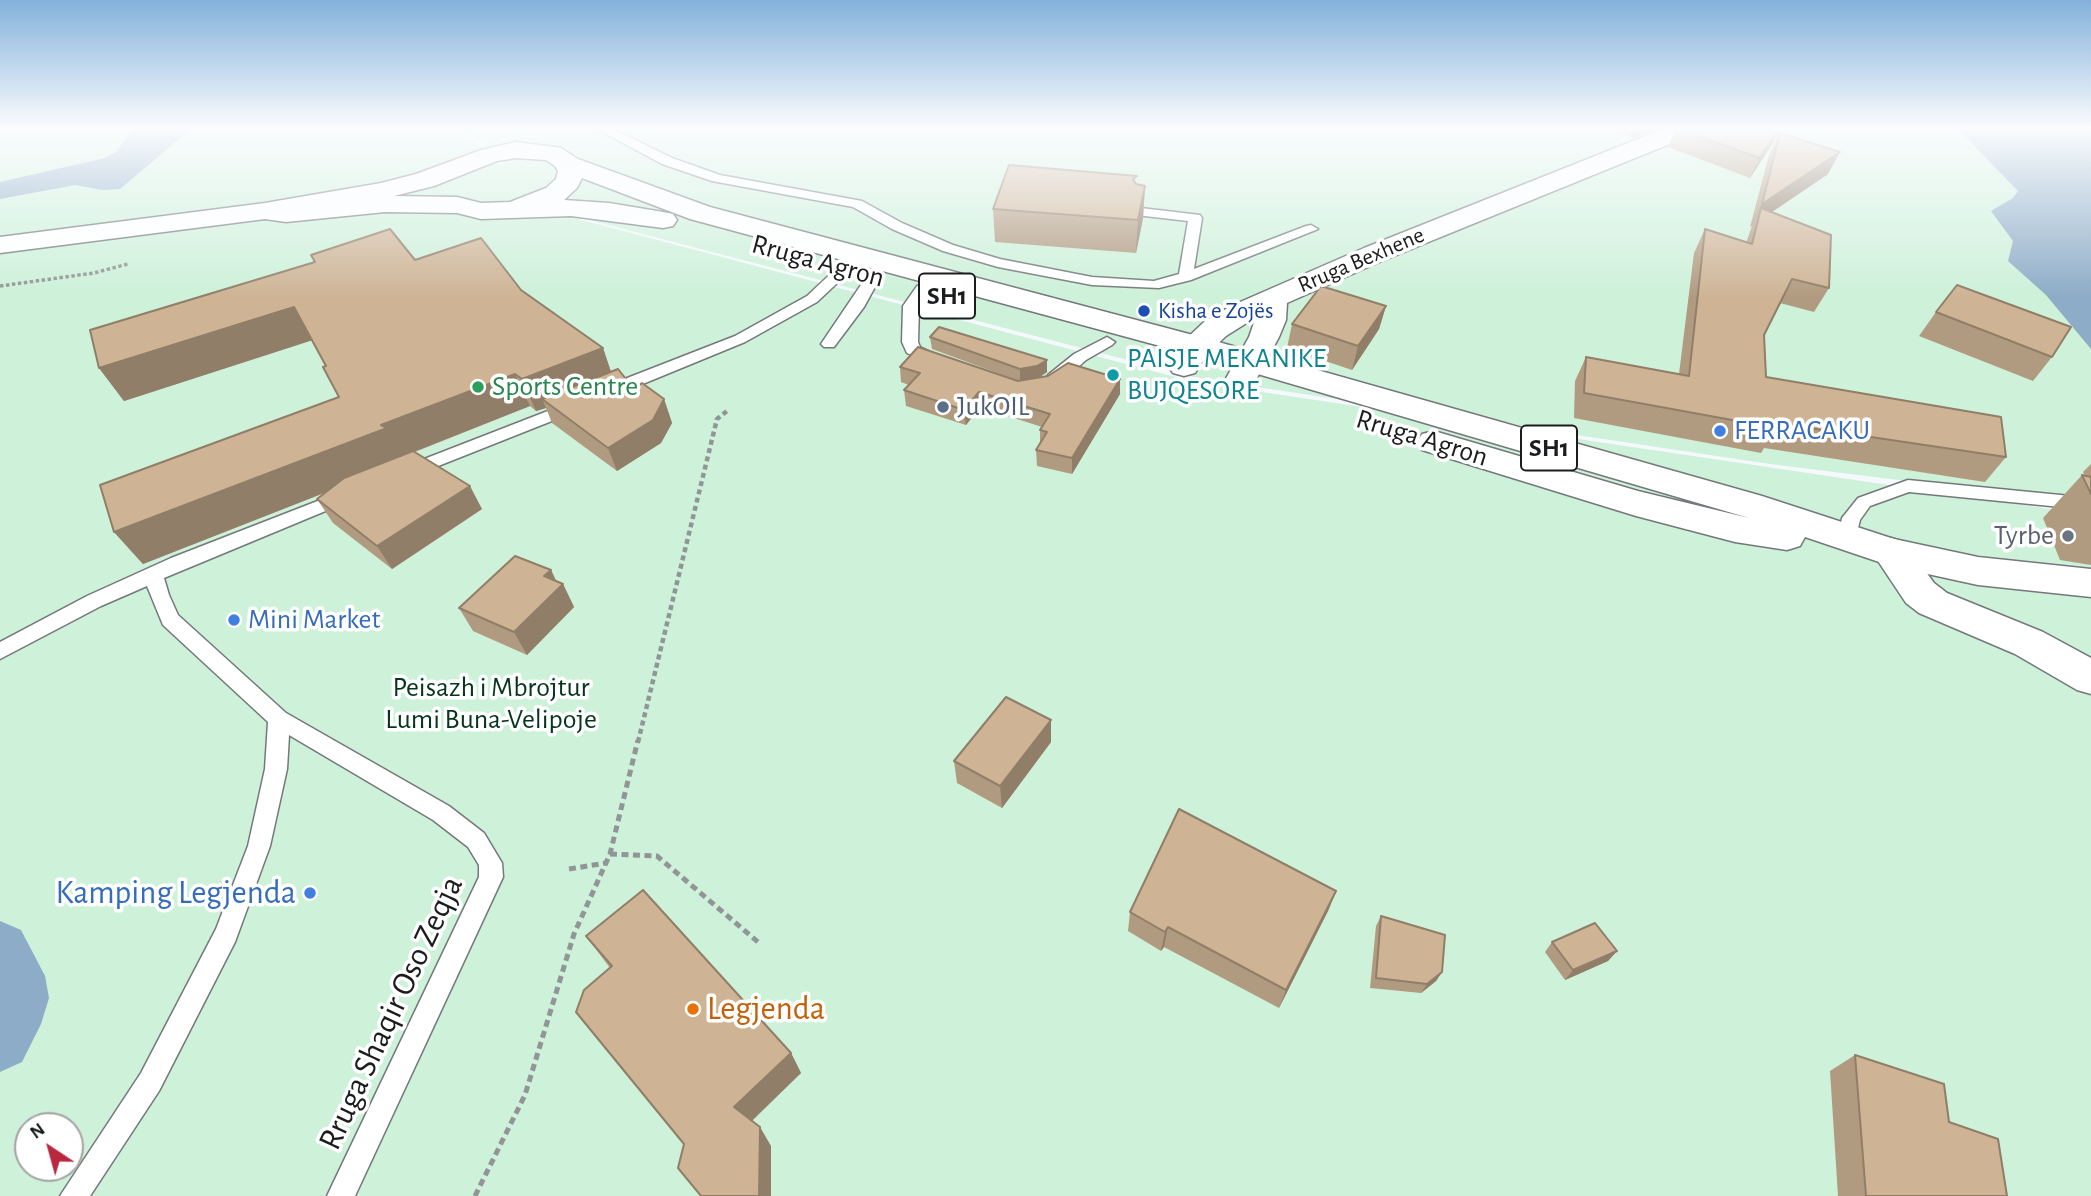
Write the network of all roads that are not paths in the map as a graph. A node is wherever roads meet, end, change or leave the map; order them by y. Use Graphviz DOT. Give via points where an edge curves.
graph roads {
  1 [pos="406,185"];
  2 [pos="447,185"];
  3 [pos="565,185"];
  4 [pos="618,185"];
  5 [pos="761,185"];
  6 [pos="1546,185"];
  7 [pos="457,205"];
  8 [pos="512,210"];
  9 [pos="265,211"];
  10 [pos="1141,212"];
  11 [pos="1311,229"];
  12 [pos="0,245"];
  13 [pos="845,268"];
  14 [pos="874,276"];
  15 [pos="1186,277"];
  16 [pos="922,289"];
  17 [pos="1272,299"];
  18 [pos="1107,342"];
  19 [pos="829,344"];
  20 [pos="1191,356"];
  21 [pos="948,365"];
  22 [pos="1245,372"];
  23 [pos="1042,385"];
  24 [pos="392,478"];
  25 [pos="367,488"];
  26 [pos="2091,504"];
  27 [pos="1847,539"];
  28 [pos="1891,552"];
  29 [pos="155,575"];
  30 [pos="2091,583"];
  31 [pos="0,650"];
  32 [pos="2091,678"];
  33 [pos="279,719"];
  34 [pos="74,1196"];
  35 [pos="341,1196"];
  1 -- 9 [label="main road"];
  2 -- 7 [label="main road" via="450,200"];
  3 -- 8 [label="main road" via="536,204"];
  4 -- 20 [label="main road, Rruga Agron / SH1" via="701,212 1004,292"];
  5 -- 15 [label="lane" via="857,204 948,248 998,262 1131,285"];
  6 -- 17 [label="main road, Rruga Bexhene"];
  7 -- 8 [label="main road, Rruga Agron" via="481,211"];
  7 -- 9 [label="main road, Rruga Agron"];
  8 -- 13 [label="main road, Rruga Agron / SH1" via="571,208 648,216"];
  9 -- 12 [label="main road"];
  10 -- 15 [label="lane" via="1195,218"];
  11 -- 15 [label="lane"];
  13 -- 14 [label="main road, Rruga Agron / SH1"];
  13 -- 24 [label="lane" via="812,299 740,338"];
  14 -- 16 [label="main road, Rruga Agron / SH1"];
  14 -- 19 [label="lane"];
  16 -- 18 [label="main road, Rruga Agron / SH1"];
  16 -- 21 [label="lane" via="911,306 910,342 913,350"];
  17 -- 20 [label="main road, Rruga Bexhene" via="1227,320"];
  17 -- 22 [label="main road, Rruga Bexhene" via="1271,320"];
  18 -- 20 [label="main road, Rruga Agron / SH1"];
  18 -- 23 [label="lane"];
  20 -- 22 [label="main road, Rruga Agron / SH1"];
  22 -- 27 [label="main road, Rruga Agron / SH1" via="1623,499 1735,529 1790,538"];
  25 -- 29 [label="lane"];
  26 -- 27 [label="lane" via="1908,486 1864,502 1851,518"];
  27 -- 28 [label="main road, Rruga Agron / SH1"];
  28 -- 30 [label="main road, Rruga Agron / SH1" via="1978,570"];
  28 -- 32 [label="main road" via="1920,593 1933,603 2029,643"];
  29 -- 31 [label="lane"];
  29 -- 33 [label="lane, Rruga Shaqir Oso Zeqja" via="170,620"];
  33 -- 34 [label="lane" via="276,769 259,846 226,934 150,1082"];
  33 -- 35 [label="lane, Rruga Shaqir Oso Zeqja" via="442,813 476,840 490,863 491,877"];
}
